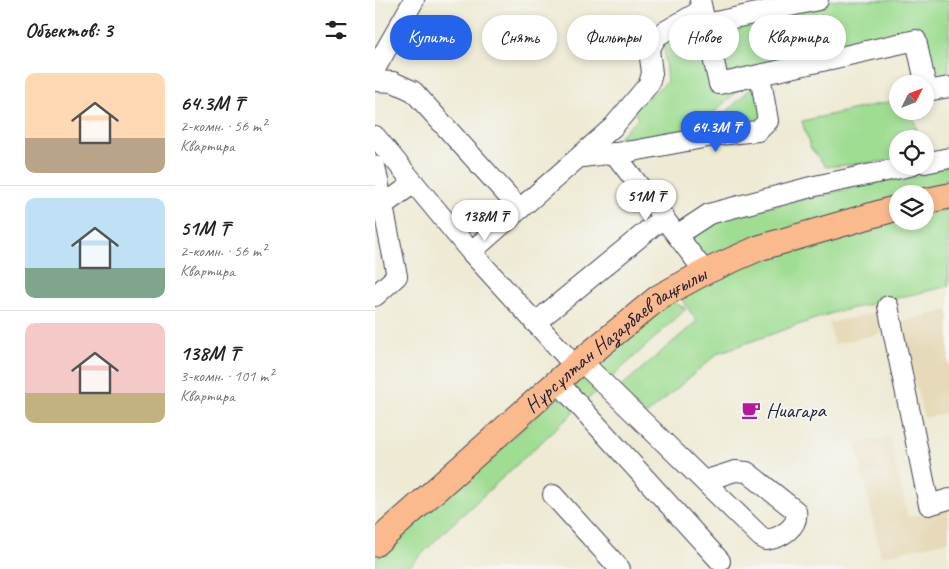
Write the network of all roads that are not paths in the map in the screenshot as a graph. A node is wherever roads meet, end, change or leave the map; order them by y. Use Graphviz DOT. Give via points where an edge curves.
graph roads {
  1 [pos="414,0"];
  2 [pos="818,0"];
  3 [pos="703,11"];
  4 [pos="375,69"];
  5 [pos="760,75"];
  6 [pos="375,81"];
  7 [pos="949,87"];
  8 [pos="375,136"];
  9 [pos="614,152"];
  10 [pos="582,156"];
  11 [pos="949,158"];
  12 [pos="934,161"];
  13 [pos="375,166"];
  14 [pos="889,170"];
  15 [pos="414,183"];
  16 [pos="949,196"];
  17 [pos="934,199"];
  18 [pos="382,206"];
  19 [pos="520,209"];
  20 [pos="889,210"];
  21 [pos="664,217"];
  22 [pos="677,234"];
  23 [pos="471,252"];
  24 [pos="705,272"];
  25 [pos="375,296"];
  26 [pos="889,306"];
  27 [pos="535,323"];
  28 [pos="571,370"];
  29 [pos="704,481"];
  30 [pos="553,495"];
  31 [pos="949,500"];
  32 [pos="375,544"];
  33 [pos="720,561"];
  34 [pos="620,569"];
  1 -- 4 [label="street"];
  2 -- 3 [label="street"];
  3 -- 5 [label="street" via="719,84"];
  3 -- 10 [label="street" via="657,36 649,50 652,73 649,84 613,127"];
  5 -- 7 [label="street" via="915,40 927,91"];
  5 -- 9 [label="street" via="767,121 758,131"];
  6 -- 19 [label="street" via="393,82 413,91"];
  8 -- 15 [label="street"];
  9 -- 10 [label="street"];
  9 -- 21 [label="street"];
  10 -- 19 [label="street"];
  11 -- 12 [label="street"];
  13 -- 18 [label="street"];
  14 -- 22 [label="street" via="709,214"];
  15 -- 18 [label="street"];
  15 -- 23 [label="street"];
  16 -- 17 [label="main road"];
  18 -- 25 [label="street" via="397,276"];
  19 -- 23 [label="street"];
  20 -- 24 [label="main road, Нұрсұлтан Назарбаев даңғылы" via="759,248"];
  21 -- 22 [label="street"];
  21 -- 27 [label="street"];
  22 -- 24 [label="street"];
  23 -- 27 [label="street"];
  24 -- 28 [label="main road, Нұрсұлтан Назарбаев даңғылы" via="659,297"];
  26 -- 31 [label="street" via="929,505"];
  27 -- 28 [label="street"];
  28 -- 29 [label="street"];
  28 -- 32 [label="main road, Нұрсұлтан Назарбаев даңғылы"];
  28 -- 33 [label="street"];
  30 -- 34 [label="street"];
}
